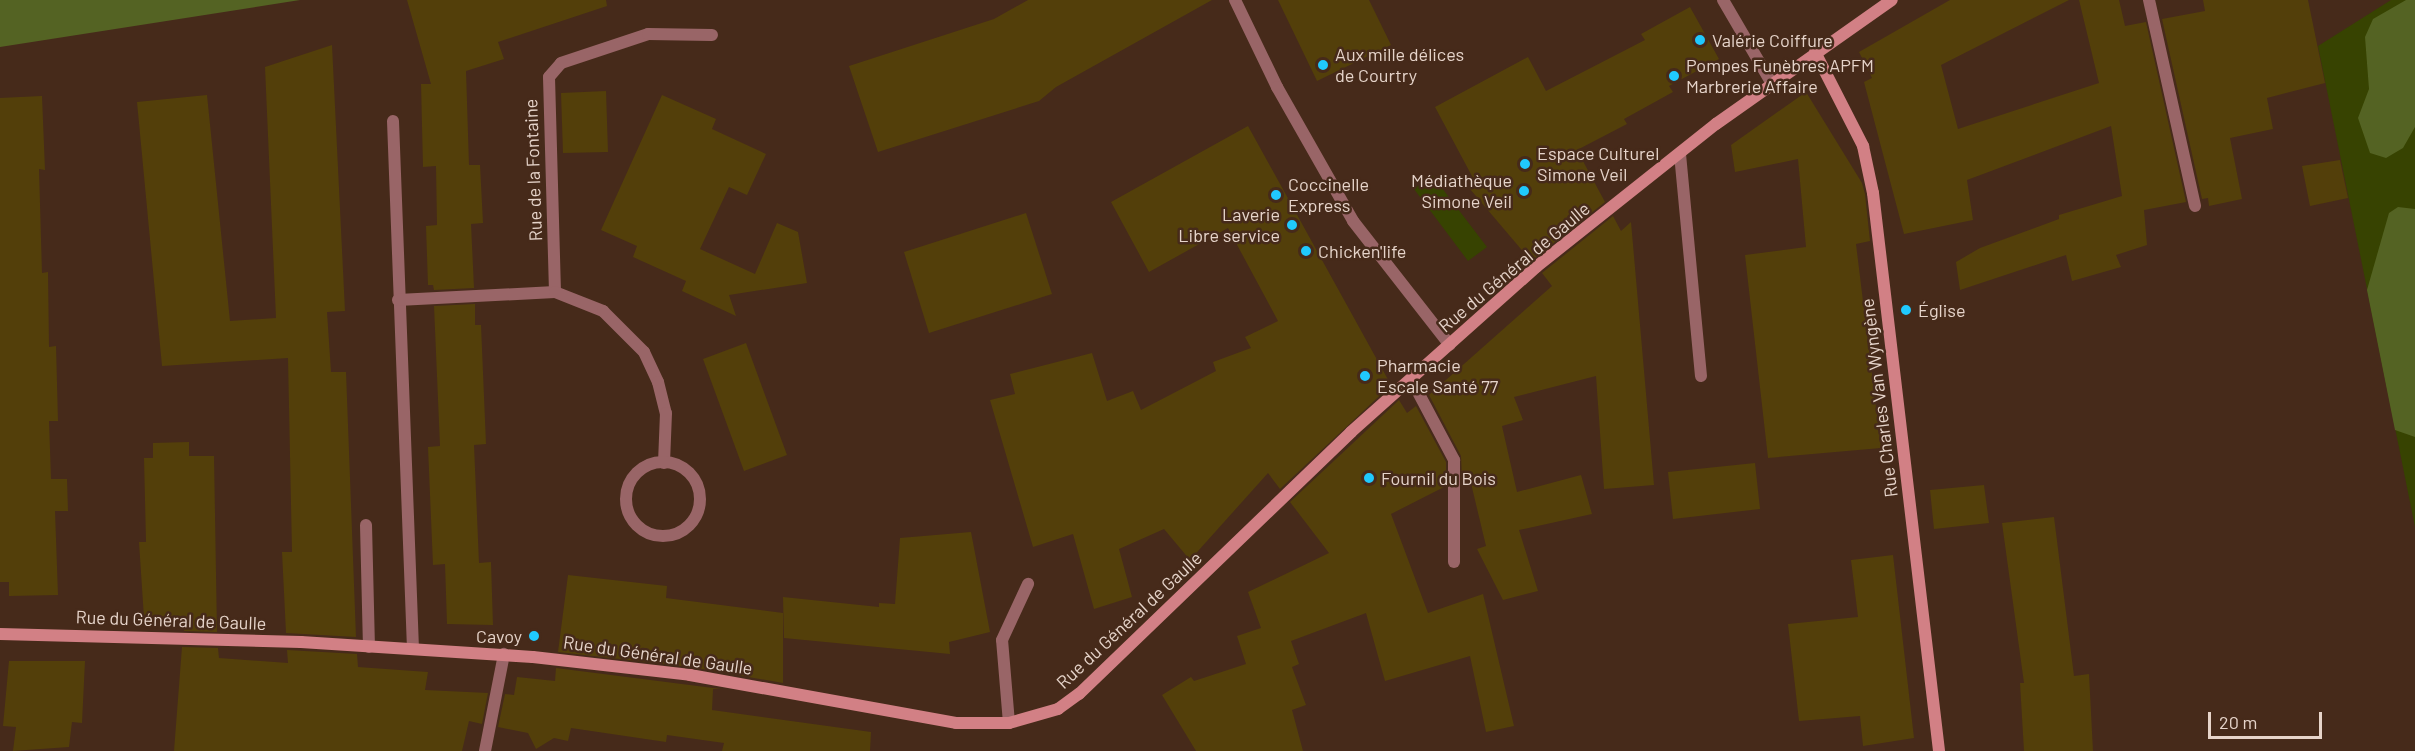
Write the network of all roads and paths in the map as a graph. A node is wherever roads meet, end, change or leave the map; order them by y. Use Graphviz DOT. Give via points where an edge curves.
graph roads {
  1 [pos="1235,0"];
  2 [pos="1723,0"];
  3 [pos="1892,0"];
  4 [pos="2149,0"];
  5 [pos="712,35"];
  6 [pos="1815,52"];
  7 [pos="1772,84"];
  8 [pos="393,121"];
  9 [pos="1680,154"];
  10 [pos="2195,206"];
  11 [pos="555,292"];
  12 [pos="398,300"];
  13 [pos="1450,345"];
  14 [pos="1701,376"];
  15 [pos="1411,380"];
  16 [pos="664,463"];
  17 [pos="366,525"];
  18 [pos="1455,562"];
  19 [pos="1028,584"];
  20 [pos="0,634"];
  21 [pos="369,647"];
  22 [pos="413,649"];
  23 [pos="504,654"];
  24 [pos="1009,723"];
  25 [pos="485,751"];
  26 [pos="1939,751"];
  1 -- 13 [label="street" via="1277,87 1353,221"];
  2 -- 7 [label="street"];
  3 -- 6 [label="street, Rue du Général de Gaulle"];
  4 -- 10 [label="street"];
  5 -- 11 [label="street, Rue de la Fontaine" via="648,34 561,63 549,77"];
  6 -- 7 [label="street, Rue du Général de Gaulle"];
  6 -- 26 [label="street, Rue Charles Van Wyngène" via="1863,146 1873,193"];
  7 -- 9 [label="street, Rue du Général de Gaulle"];
  8 -- 12 [label="street"];
  9 -- 13 [label="street, Rue du Général de Gaulle" via="1536,267"];
  9 -- 14 [label="street"];
  11 -- 12 [label="street"];
  11 -- 16 [label="street" via="603,311 644,352 666,413"];
  12 -- 22 [label="street"];
  13 -- 15 [label="street, Rue du Général de Gaulle"];
  15 -- 18 [label="street" via="1454,460"];
  15 -- 24 [label="street, Rue du Général de Gaulle" via="1079,694 1058,709"];
  16 -- 16 [label="street" via="638,472 625,498 635,524 660,536 687,527 699,501 690,474"];
  17 -- 21 [label="street"];
  19 -- 24 [label="street" via="1002,640"];
  20 -- 21 [label="street, Rue du Général de Gaulle"];
  21 -- 22 [label="street, Rue du Général de Gaulle"];
  22 -- 23 [label="street, Rue du Général de Gaulle"];
  23 -- 24 [label="street, Rue du Général de Gaulle" via="690,675 956,723"];
  23 -- 25 [label="street"];
}
